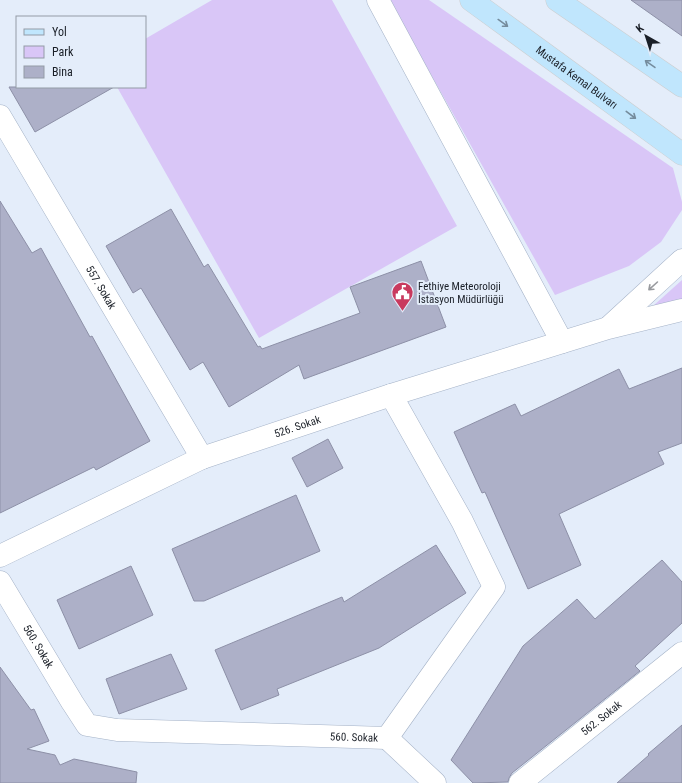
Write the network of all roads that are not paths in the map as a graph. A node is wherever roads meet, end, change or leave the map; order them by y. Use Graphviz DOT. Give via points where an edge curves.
graph roads {
  1 [pos="378,0"];
  2 [pos="471,0"];
  3 [pos="557,0"];
  4 [pos="682,86"];
  5 [pos="0,116"];
  6 [pos="682,154"];
  7 [pos="682,260"];
  8 [pos="682,310"];
  9 [pos="608,328"];
  10 [pos="562,342"];
  11 [pos="391,395"];
  12 [pos="202,458"];
  13 [pos="0,556"];
  14 [pos="0,582"];
  15 [pos="682,654"];
  16 [pos="387,738"];
  17 [pos="435,783"];
  18 [pos="520,783"];
  1 -- 10 [label="street"];
  2 -- 6 [label="main road, Mustafa Kemal Bulvarı, one-way"];
  4 -- 3 [label="main road, one-way"];
  5 -- 12 [label="street, 557. Sokak"];
  7 -- 9 [label="street, one-way"];
  8 -- 9 [label="street, 526. Sokak"];
  9 -- 10 [label="street, 526. Sokak"];
  10 -- 11 [label="street, 526. Sokak"];
  11 -- 12 [label="street, 526. Sokak"];
  11 -- 16 [label="street, 560. Sokak" via="462,521 494,587"];
  12 -- 13 [label="street, 526. Sokak"];
  14 -- 16 [label="street, 560. Sokak" via="87,725 117,730"];
  15 -- 18 [label="street, 562. Sokak"];
  16 -- 17 [label="street"];
}
